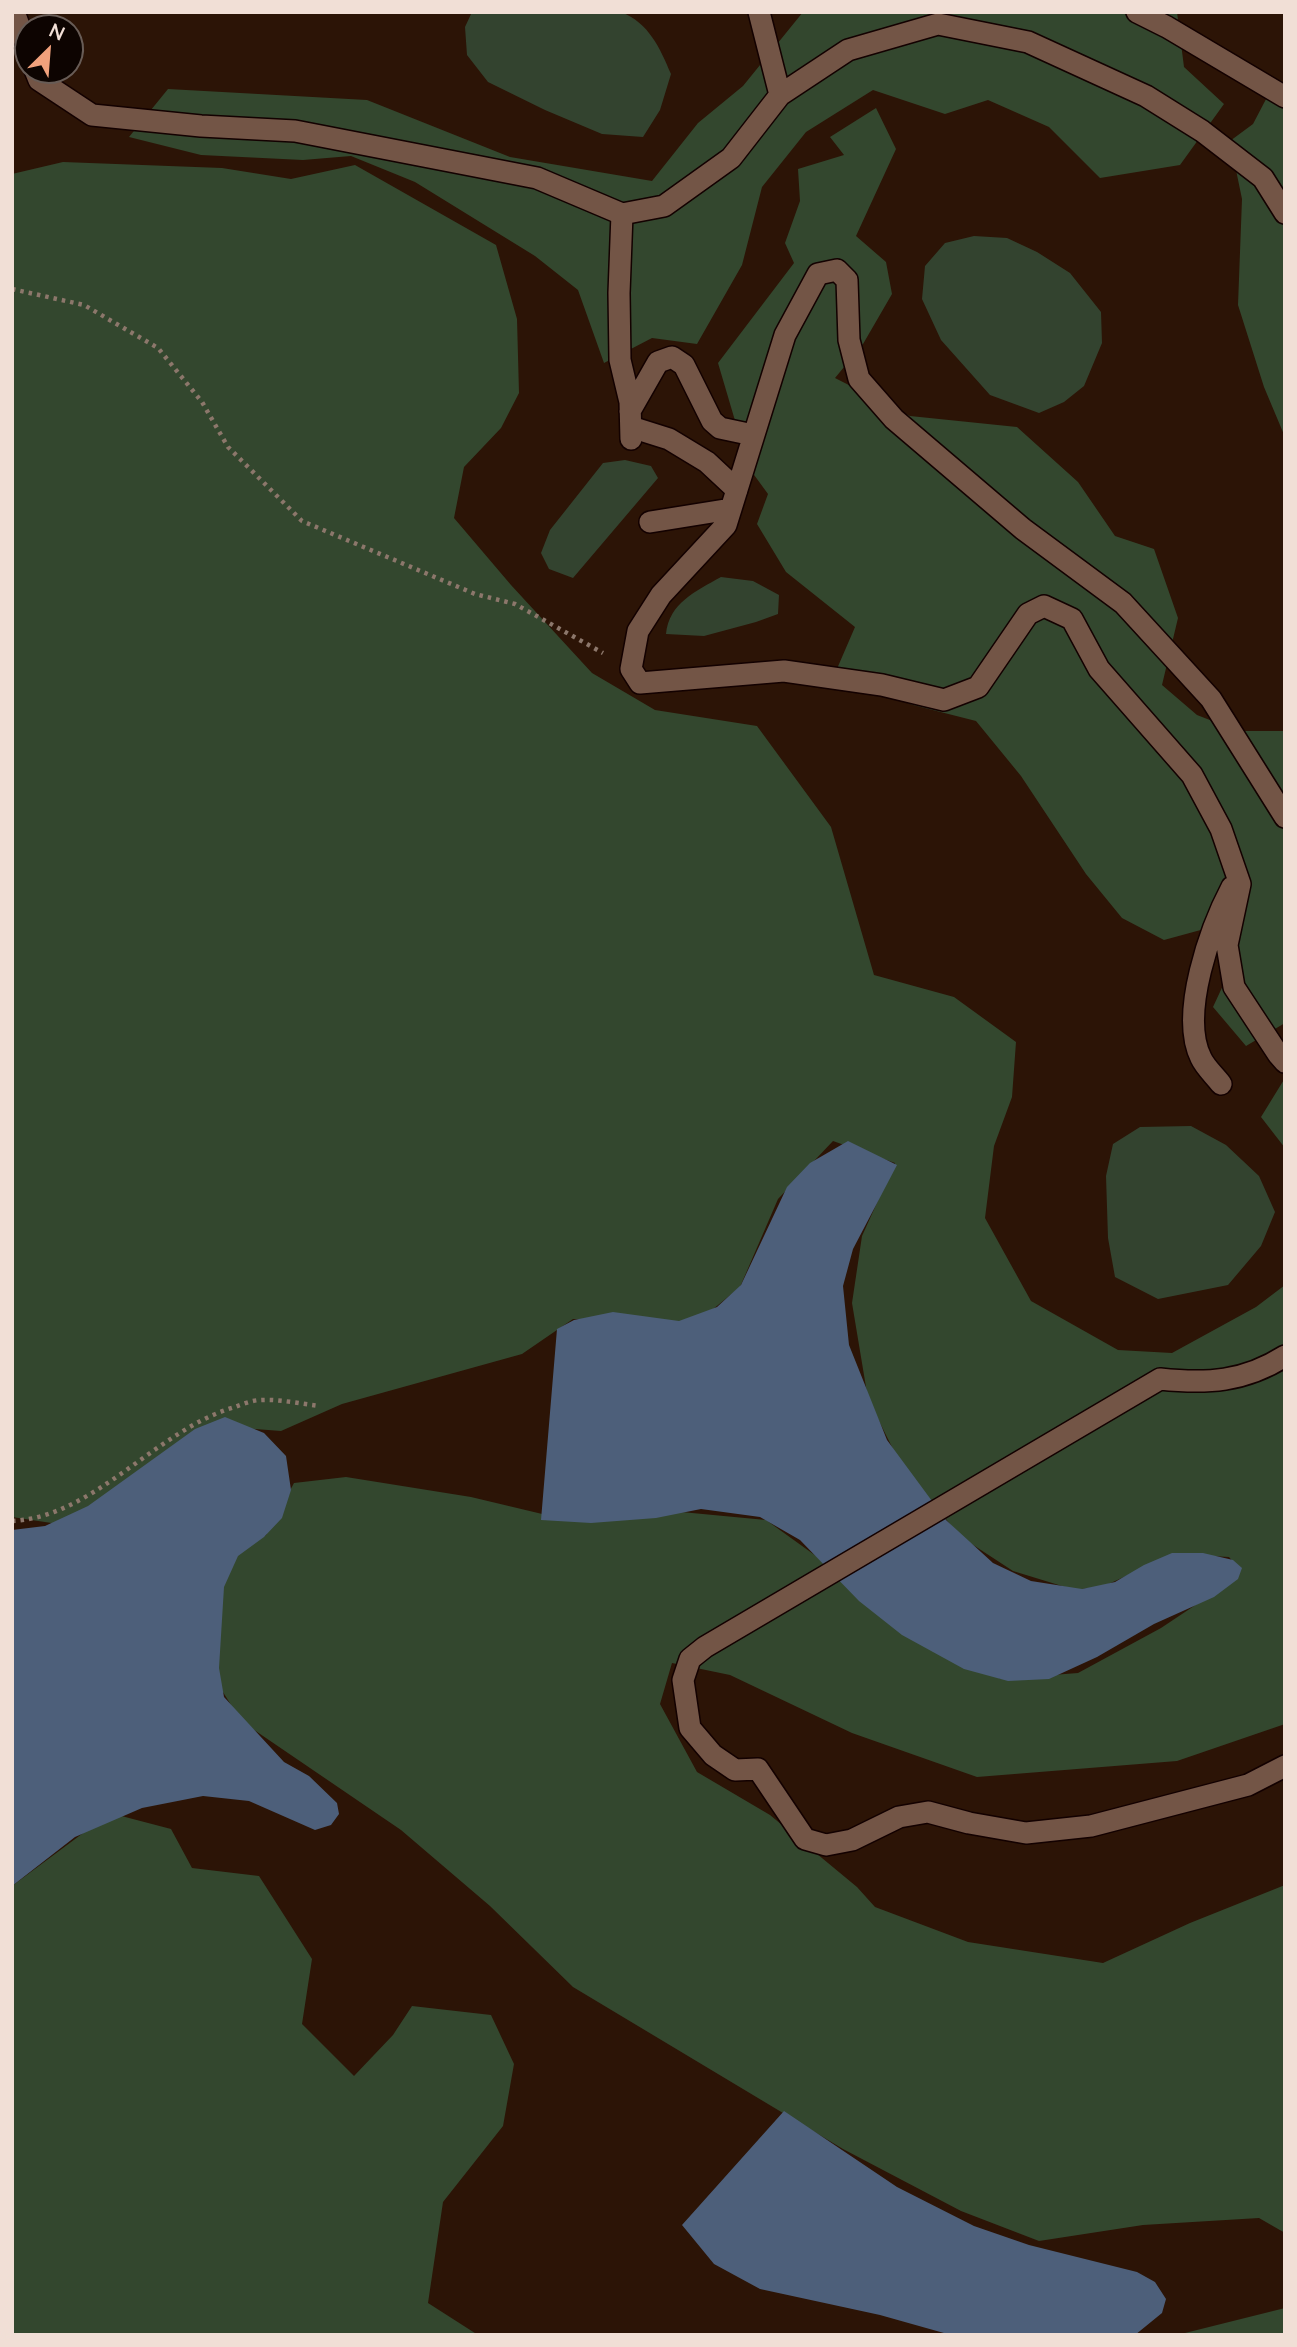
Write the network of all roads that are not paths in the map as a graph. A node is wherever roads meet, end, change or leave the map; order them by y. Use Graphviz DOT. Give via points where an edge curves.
graph roads {
  1 [pos="759,12"];
  2 [pos="1137,12"];
  3 [pos="45,84"];
  4 [pos="780,95"];
  5 [pos="1285,97"];
  6 [pos="1285,213"];
  7 [pos="622,214"];
  8 [pos="631,426"];
  9 [pos="753,435"];
  10 [pos="734,499"];
  11 [pos="650,522"];
  12 [pos="1285,817"];
  13 [pos="1237,877"];
  14 [pos="1285,1062"];
  15 [pos="1221,1084"];
  16 [pos="1285,1356"];
  17 [pos="1285,1766"];
  1 -- 4 [label="lane"];
  2 -- 5 [label="lane"];
  3 -- 7 [label="lane" via="92,115 295,131 537,178"];
  4 -- 6 [label="lane" via="848,50 938,24 1028,42 1146,96 1202,131 1263,178"];
  4 -- 7 [label="lane" via="731,158 664,206"];
  7 -- 8 [label="lane" via="620,360"];
  8 -- 9 [label="lane" via="658,362 672,357 684,365 712,421 720,428"];
  8 -- 10 [label="lane" via="669,439 707,462"];
  9 -- 10 [label="lane"];
  9 -- 12 [label="lane" via="785,335 818,274 836,270 847,280 849,340 859,379 894,419 1003,512 1123,603 1211,699"];
  10 -- 11 [label="lane"];
  10 -- 13 [label="lane" via="726,525 661,595 638,631 631,668 640,683 784,671 882,685 944,700 978,687 1028,614 1044,606 1072,619 1099,669 1192,775 1221,830"];
  13 -- 14 [label="lane" via="1240,884 1227,945 1234,987"];
  13 -- 15 [label="lane" via="1205,951 1196,1000 1194,1032 1201,1058"];
  16 -- 17 [label="lane" via="1229,1380 1160,1379 705,1647 690,1659 683,1680 690,1728 713,1755 735,1770 758,1769 805,1839 826,1845 852,1840 898,1817 928,1812 1027,1833 1091,1826 1248,1785"];
}
